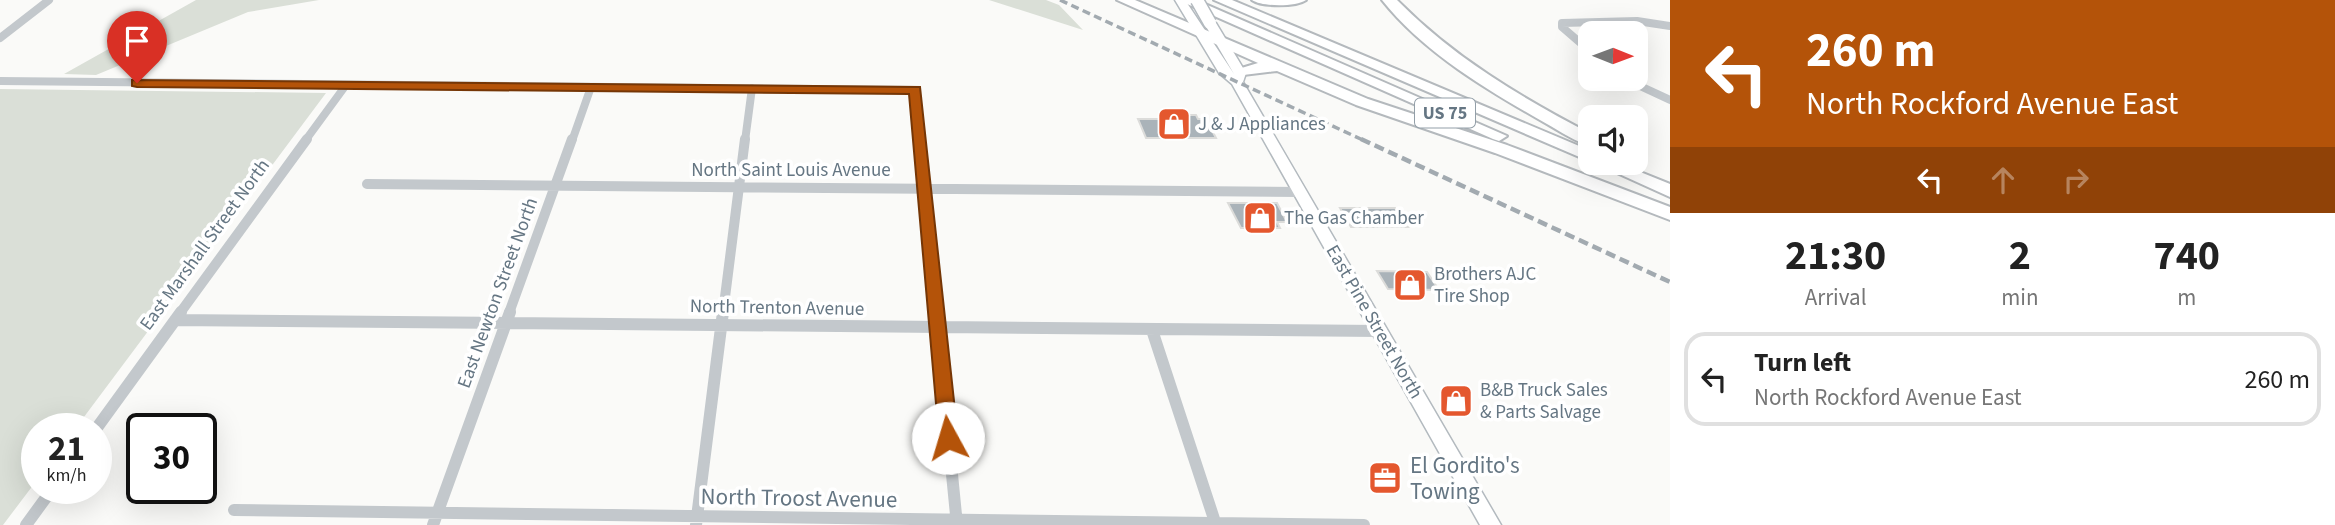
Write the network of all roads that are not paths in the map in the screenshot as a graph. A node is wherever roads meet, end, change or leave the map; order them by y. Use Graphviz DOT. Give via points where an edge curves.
graph roads {
  1 [pos="49,0"];
  2 [pos="1125,0"];
  3 [pos="1180,0"];
  4 [pos="1197,0"];
  5 [pos="1221,0"];
  6 [pos="1259,0"];
  7 [pos="1299,0"];
  8 [pos="1389,0"];
  9 [pos="1186,6"];
  10 [pos="1578,23"];
  11 [pos="1648,23"];
  12 [pos="1670,26"];
  13 [pos="1198,33"];
  14 [pos="0,38"];
  15 [pos="1578,39"];
  16 [pos="1222,42"];
  17 [pos="1279,67"];
  18 [pos="1238,77"];
  19 [pos="0,81"];
  20 [pos="346,85"];
  21 [pos="591,87"];
  22 [pos="752,88"];
  23 [pos="1648,90"];
  24 [pos="1670,100"];
  25 [pos="1578,134"];
  26 [pos="1578,151"];
  27 [pos="1648,169"];
  28 [pos="1632,175"];
  29 [pos="1670,179"];
  30 [pos="368,184"];
  31 [pos="556,186"];
  32 [pos="739,188"];
  33 [pos="926,189"];
  34 [pos="1670,191"];
  35 [pos="1299,192"];
  36 [pos="1670,213"];
  37 [pos="175,320"];
  38 [pos="507,321"];
  39 [pos="721,324"];
  40 [pos="937,328"];
  41 [pos="1152,330"];
  42 [pos="1379,331"];
  43 [pos="108,413"];
  44 [pos="41,504"];
  45 [pos="234,510"];
  46 [pos="435,518"];
  47 [pos="696,521"];
  48 [pos="957,523"];
  49 [pos="1215,524"];
  50 [pos="26,525"];
  51 [pos="1364,525"];
  52 [pos="1491,525"];
  1 -- 14 [label="street"];
  2 -- 13 [label="highway"];
  3 -- 9 [label="main road, East Pine Street North"];
  4 -- 16 [label="main road, East Pine Street North, bridge"];
  5 -- 26 [label="highway, US 75"];
  6 -- 7 [label="highway"];
  8 -- 25 [label="highway" via="1470,70"];
  9 -- 13 [label="main road, East Pine Street North"];
  9 -- 36 [label="highway, US 75"];
  10 -- 15 [label="street" via="1562,23"];
  11 -- 12 [label="street"];
  13 -- 16 [label="highway"];
  13 -- 18 [label="main road, East Pine Street North" via="1224,73"];
  16 -- 17 [label="highway"];
  16 -- 18 [label="main road, East Pine Street North"];
  17 -- 18 [label="highway" via="1258,67"];
  17 -- 36 [label="highway" via="1362,102"];
  18 -- 35 [label="main road, East Pine Street North"];
  19 -- 20 [label="street"];
  20 -- 21 [label="street"];
  20 -- 37 [label="street, East Marshall Street North"];
  21 -- 22 [label="street"];
  21 -- 31 [label="street, East Newton Street North"];
  22 -- 32 [label="street"];
  22 -- 33 [label="street" via="915,90"];
  23 -- 24 [label="street"];
  27 -- 29 [label="highway"];
  28 -- 34 [label="highway"];
  30 -- 31 [label="street, North Saint Louis Avenue"];
  31 -- 32 [label="street, North Saint Louis Avenue"];
  31 -- 38 [label="street, East Newton Street North"];
  32 -- 33 [label="street, North Saint Louis Avenue"];
  32 -- 39 [label="street"];
  33 -- 35 [label="street, North Saint Louis Avenue"];
  33 -- 40 [label="street"];
  35 -- 42 [label="main road, East Pine Street North"];
  37 -- 38 [label="street, North Trenton Avenue"];
  37 -- 43 [label="street, East Marshall Street North"];
  38 -- 39 [label="street, North Trenton Avenue"];
  38 -- 46 [label="street, East Newton Street North"];
  39 -- 40 [label="street, North Trenton Avenue"];
  39 -- 47 [label="street"];
  40 -- 41 [label="street, North Trenton Avenue"];
  40 -- 48 [label="street"];
  41 -- 42 [label="street, North Trenton Avenue"];
  41 -- 49 [label="street"];
  42 -- 52 [label="main road, East Pine Street North"];
  44 -- 50 [label="street"];
  45 -- 46 [label="street, North Troost Avenue"];
  46 -- 47 [label="street, North Troost Avenue"];
  47 -- 48 [label="street, North Troost Avenue"];
  48 -- 49 [label="street, North Troost Avenue"];
  49 -- 51 [label="street, North Troost Avenue"];
}
